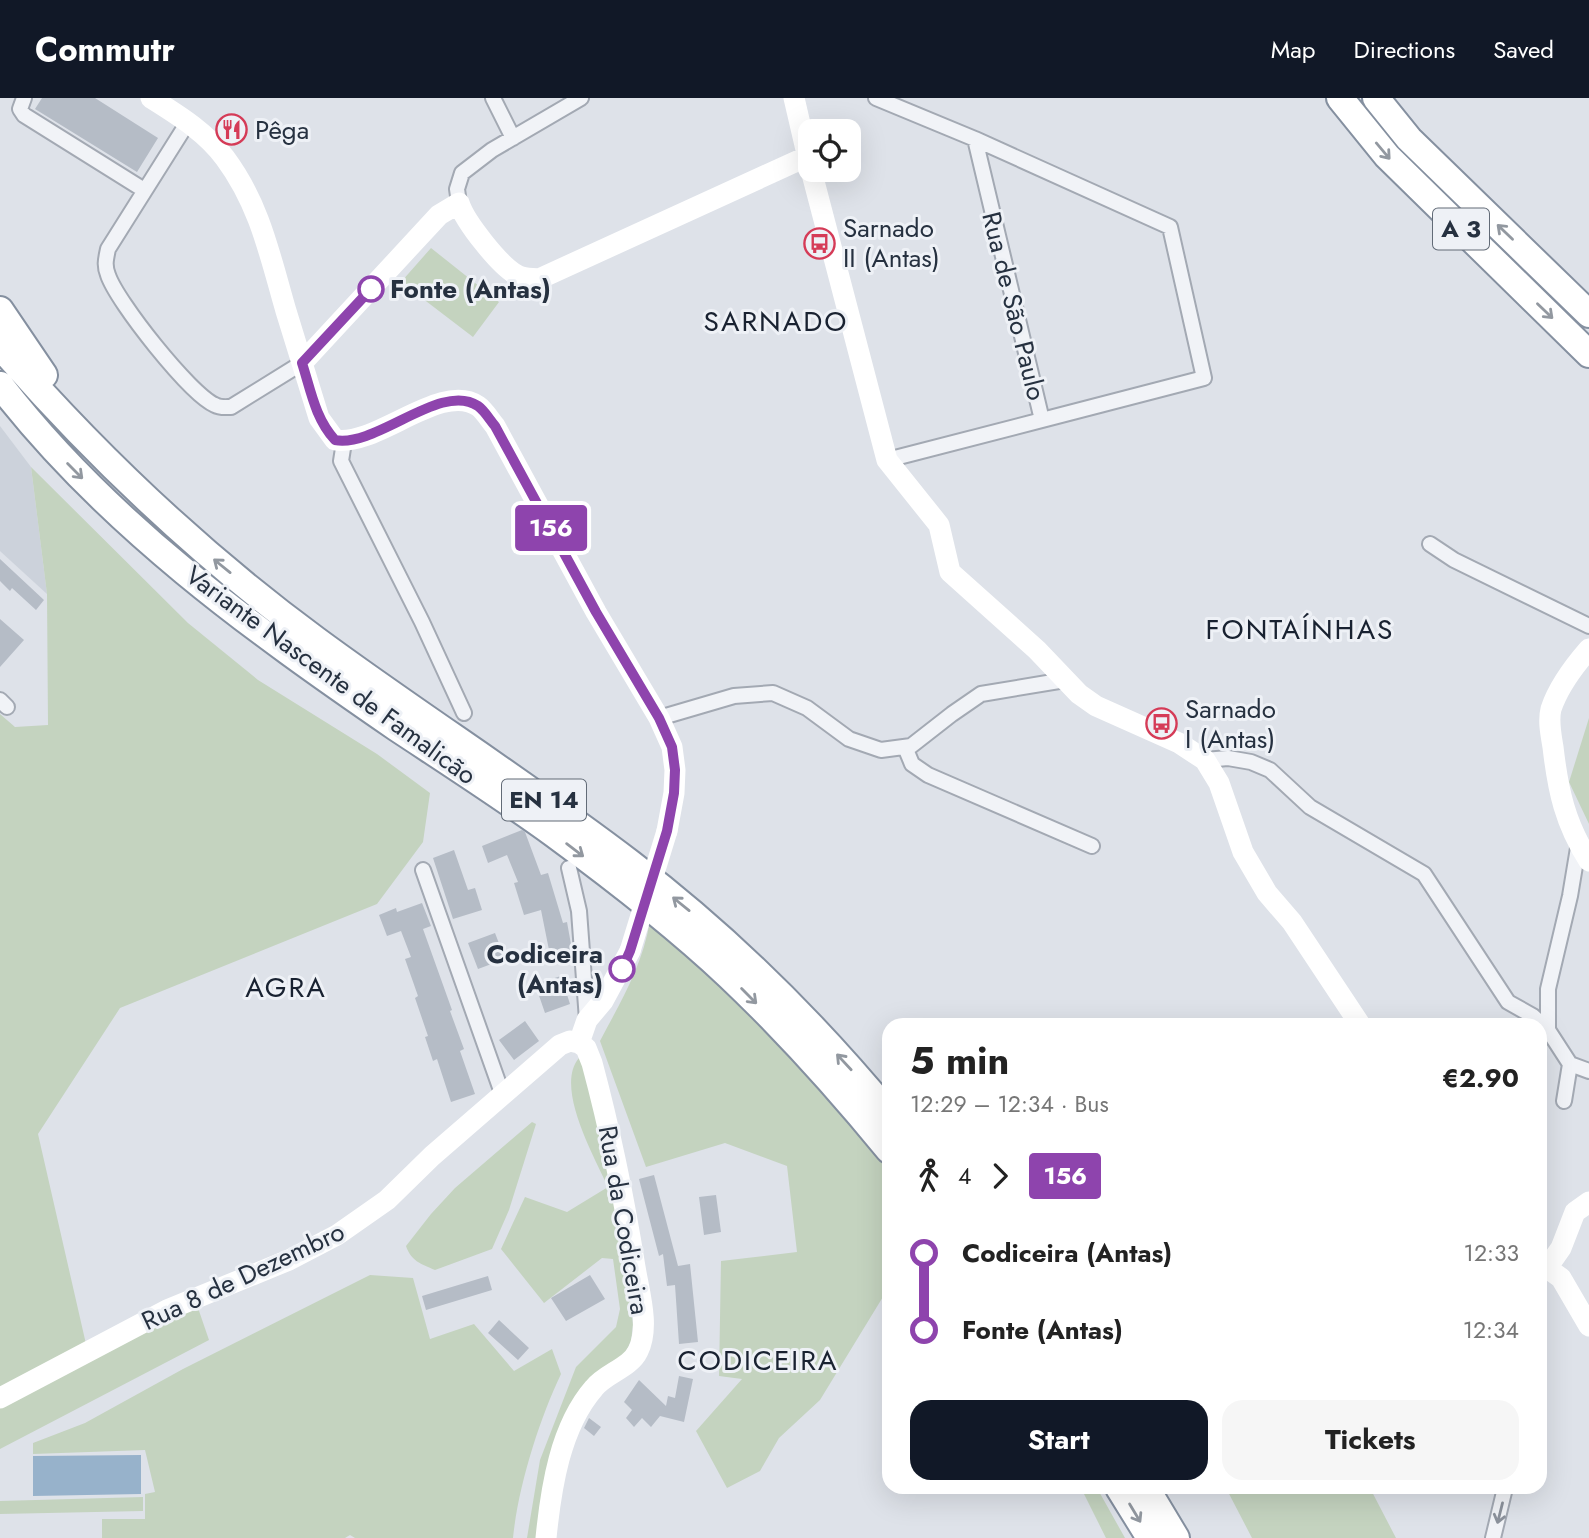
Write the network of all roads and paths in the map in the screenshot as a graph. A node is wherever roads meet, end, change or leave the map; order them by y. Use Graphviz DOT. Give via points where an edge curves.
graph roads {
  1 [pos="24,98"];
  2 [pos="151,98"];
  3 [pos="493,98"];
  4 [pos="581,98"];
  5 [pos="794,98"];
  6 [pos="876,98"];
  7 [pos="1340,98"];
  8 [pos="1376,98"];
  9 [pos="799,119"];
  10 [pos="188,121"];
  11 [pos="513,138"];
  12 [pos="975,139"];
  13 [pos="798,169"];
  14 [pos="815,182"];
  15 [pos="144,190"];
  16 [pos="459,203"];
  17 [pos="0,310"];
  18 [pos="1589,314"];
  19 [pos="0,346"];
  20 [pos="1589,354"];
  21 [pos="302,363"];
  22 [pos="0,385"];
  23 [pos="0,401"];
  24 [pos="1042,420"];
  25 [pos="28,422"];
  26 [pos="344,442"];
  27 [pos="96,451"];
  28 [pos="887,460"];
  29 [pos="1430,544"];
  30 [pos="1589,626"];
  31 [pos="1589,649"];
  32 [pos="1065,680"];
  33 [pos="464,713"];
  34 [pos="659,718"];
  35 [pos="905,747"];
  36 [pos="1205,760"];
  37 [pos="1579,842"];
  38 [pos="1092,846"];
  39 [pos="1589,861"];
  40 [pos="569,868"];
  41 [pos="423,870"];
  42 [pos="1356,1018"];
  43 [pos="1535,1018"];
  44 [pos="587,1020"];
  45 [pos="1548,1030"];
  46 [pos="579,1043"];
  47 [pos="1570,1064"];
  48 [pos="1589,1071"];
  49 [pos="502,1093"];
  50 [pos="1564,1101"];
  51 [pos="882,1106"];
  52 [pos="882,1142"];
  53 [pos="1589,1202"];
  54 [pos="1547,1266"];
  55 [pos="1547,1274"];
  56 [pos="1589,1326"];
  57 [pos="0,1398"];
  58 [pos="1123,1494"];
  59 [pos="1150,1494"];
  60 [pos="1504,1494"];
  61 [pos="546,1538"];
  62 [pos="1150,1538"];
  63 [pos="1176,1538"];
  64 [pos="1493,1538"];
  1 -- 15 [label="street" via="20,109 24,115"];
  2 -- 10 [label="street"];
  3 -- 11 [label="street"];
  4 -- 11 [label="street"];
  5 -- 9 [label="street"];
  6 -- 12 [label="street"];
  7 -- 20 [label="highway, A 3, one-way" via="1387,156"];
  18 -- 8 [label="highway, A 3, one-way" via="1409,139"];
  10 -- 15 [label="street"];
  10 -- 21 [label="street" via="225,158 262,225"];
  11 -- 16 [label="street" via="463,173 457,189"];
  12 -- 24 [label="street, Rua de São Paulo"];
  12 -- 24 [label="street" via="1170,227 1204,378"];
  13 -- 16 [label="street" via="539,279 520,277 505,267"];
  14 -- 28 [label="street"];
  15 -- 21 [label="street" via="108,249 105,265 122,299 172,365 209,401 231,407"];
  16 -- 21 [label="street" via="439,215"];
  17 -- 27 [label="highway"];
  19 -- 27 [label="highway, Variante Nascente de Famalicão / EN 14"];
  21 -- 26 [label="street" via="318,418 335,440"];
  22 -- 25 [label="highway, Variante Nascente de Famalicão / EN 14"];
  23 -- 25 [label="highway"];
  24 -- 28 [label="street, Rua de São Paulo"];
  25 -- 52 [label="highway, Variante Nascente de Famalicão / EN 14, one-way" via="120,515 238,615 552,832 630,892 728,975"];
  26 -- 33 [label="street" via="341,461"];
  26 -- 34 [label="street" via="430,407 454,401 478,406 495,426"];
  51 -- 27 [label="highway, Variante Nascente de Famalicão / EN 14, one-way" via="794,1008 690,912 566,816 286,617 217,563"];
  28 -- 32 [label="street" via="939,526 950,572"];
  29 -- 30 [label="street" via="1454,561"];
  31 -- 37 [label="street" via="1551,709 1550,725 1556,783"];
  32 -- 35 [label="street" via="981,694"];
  32 -- 36 [label="street" via="1096,706 1179,743"];
  34 -- 35 [label="street" via="734,696 773,693 807,708 849,739 881,750"];
  34 -- 44 [label="street, bridge" via="672,747 675,770 667,831 630,951"];
  35 -- 38 [label="street" via="912,764 928,775"];
  36 -- 42 [label="street" via="1219,783 1243,852"];
  36 -- 43 [label="street" via="1228,758 1270,770 1310,807 1424,874 1508,1002"];
  37 -- 39 [label="street"];
  37 -- 45 [label="street" via="1548,989"];
  40 -- 44 [label="street" via="579,911"];
  41 -- 49 [label="street"];
  44 -- 46 [label="street"];
  45 -- 47 [label="street"];
  46 -- 49 [label="street, Rua 8 de Dezembro" via="560,1045"];
  46 -- 61 [label="street, Rua da Codiceira" via="592,1063 621,1182 642,1340 626,1366 598,1383 573,1420 558,1465"];
  47 -- 48 [label="street"];
  47 -- 50 [label="street"];
  49 -- 57 [label="street, Rua 8 de Dezembro" via="387,1200 337,1235 167,1310"];
  53 -- 54 [label="street" via="1575,1212 1561,1248"];
  55 -- 56 [label="street" via="1561,1278"];
  58 -- 62 [label="highway, one-way"];
  59 -- 63 [label="highway"];
  60 -- 64 [label="street, one-way"];
}
